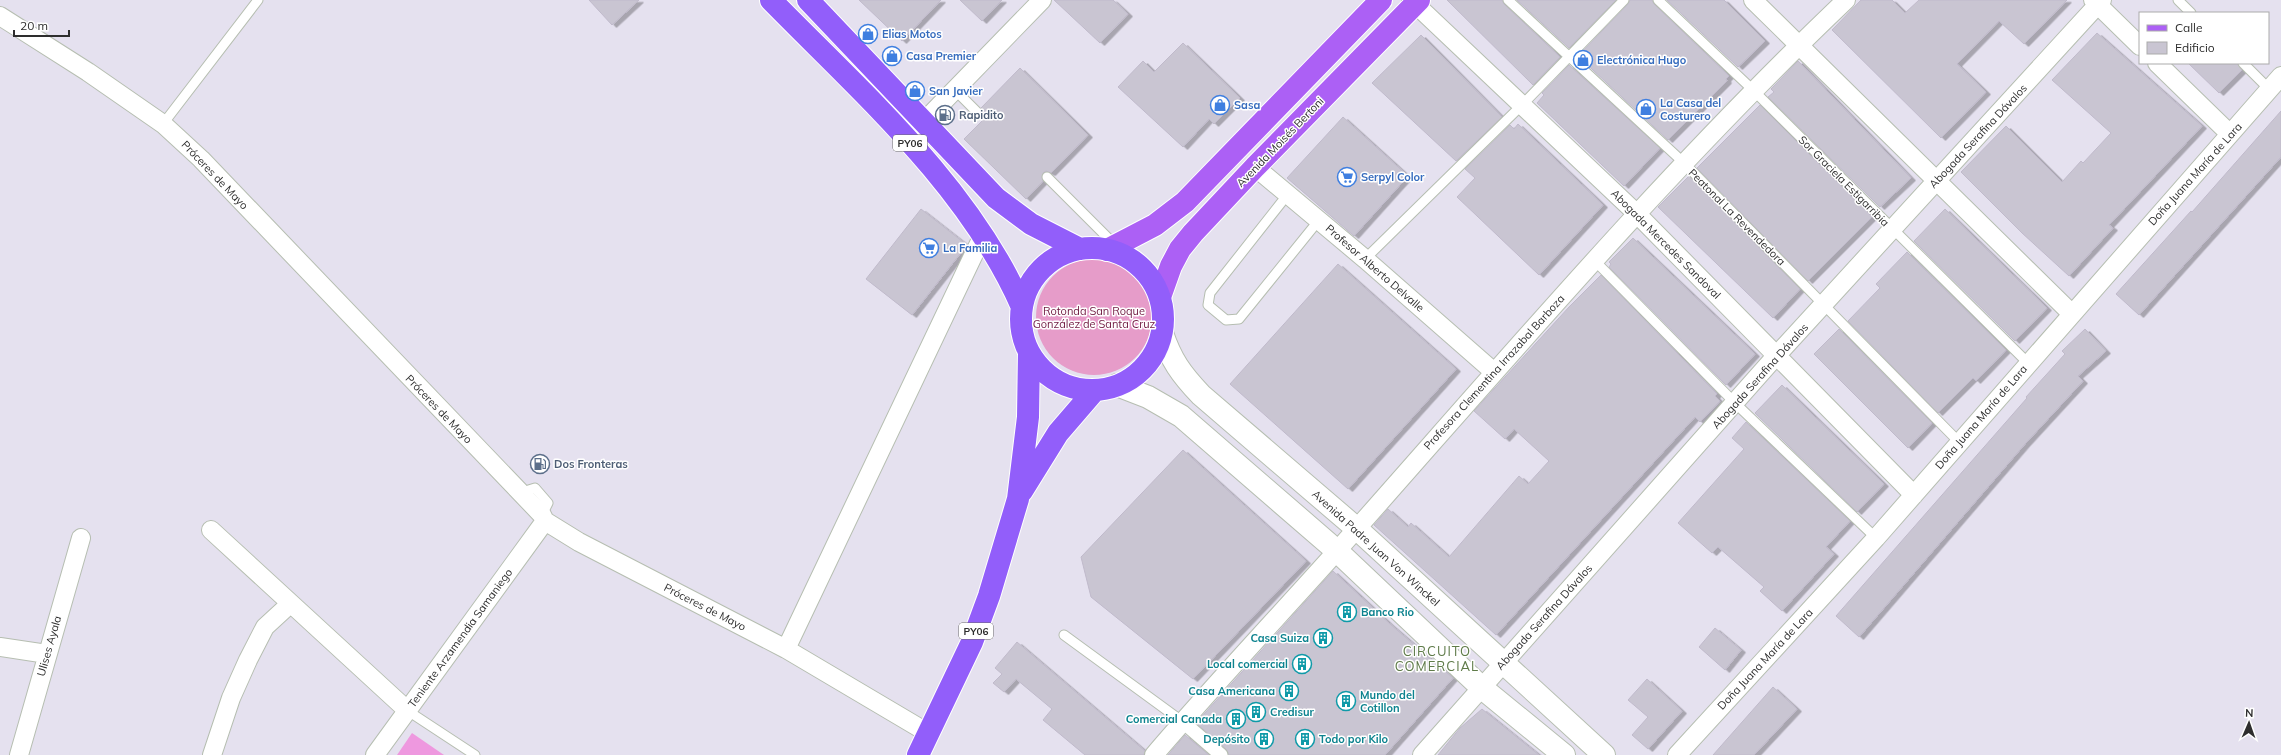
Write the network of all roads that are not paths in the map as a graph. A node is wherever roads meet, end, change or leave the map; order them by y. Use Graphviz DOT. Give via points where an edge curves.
graph roads {
  1 [pos="258,0"];
  2 [pos="771,0"];
  3 [pos="808,0"];
  4 [pos="1042,0"];
  5 [pos="1381,0"];
  6 [pos="1508,0"];
  7 [pos="1624,0"];
  8 [pos="1658,0"];
  9 [pos="1754,0"];
  10 [pos="1846,0"];
  11 [pos="2178,0"];
  12 [pos="1415,1"];
  13 [pos="2098,2"];
  14 [pos="2190,12"];
  15 [pos="0,16"];
  16 [pos="1800,44"];
  17 [pos="2139,45"];
  18 [pos="1568,58"];
  19 [pos="2158,64"];
  20 [pos="2244,64"];
  21 [pos="2281,76"];
  22 [pos="2269,89"];
  23 [pos="955,90"];
  24 [pos="1753,90"];
  25 [pos="1523,104"];
  26 [pos="977,112"];
  27 [pos="925,121"];
  28 [pos="163,124"];
  29 [pos="2230,134"];
  30 [pos="907,139"];
  31 [pos="1683,162"];
  32 [pos="1255,167"];
  33 [pos="1047,177"];
  34 [pos="1936,180"];
  35 [pos="1288,194"];
  36 [pos="1636,213"];
  37 [pos="1319,220"];
  38 [pos="1893,230"];
  39 [pos="983,235"];
  40 [pos="1111,248"];
  41 [pos="1080,249"];
  42 [pos="1365,258"];
  43 [pos="1594,260"];
  44 [pos="1160,297"];
  45 [pos="1825,305"];
  46 [pos="1022,307"];
  47 [pos="2071,313"];
  48 [pos="1162,333"];
  49 [pos="1029,352"];
  50 [pos="1776,356"];
  51 [pos="2028,363"];
  52 [pos="1494,372"];
  53 [pos="1117,385"];
  54 [pos="1095,390"];
  55 [pos="1735,403"];
  56 [pos="1959,442"];
  57 [pos="1914,495"];
  58 [pos="1018,499"];
  59 [pos="543,518"];
  60 [pos="1356,528"];
  61 [pos="212,530"];
  62 [pos="81,538"];
  63 [pos="1876,538"];
  64 [pos="1337,551"];
  65 [pos="290,604"];
  66 [pos="1064,635"];
  67 [pos="0,648"];
  68 [pos="786,649"];
  69 [pos="47,654"];
  70 [pos="1502,664"];
  71 [pos="1482,688"];
  72 [pos="408,711"];
  73 [pos="1182,722"];
  74 [pos="928,733"];
  75 [pos="19,755"];
  76 [pos="212,755"];
  77 [pos="375,755"];
  78 [pos="475,755"];
  79 [pos="918,755"];
  80 [pos="1154,755"];
  81 [pos="1221,755"];
  82 [pos="1422,755"];
  83 [pos="1564,755"];
  84 [pos="1604,755"];
  85 [pos="1677,755"];
  1 -- 28 [label="lane"];
  2 -- 30 [label="highway, PY06"];
  3 -- 27 [label="highway, PY06"];
  4 -- 23 [label="street"];
  5 -- 40 [label="main road" via="1185,202 1155,225"];
  6 -- 18 [label="lane, Peatonal La Revendedora"];
  7 -- 18 [label="lane"];
  8 -- 24 [label="lane, Sor Graciela Estigarribia"];
  9 -- 16 [label="street"];
  10 -- 16 [label="street, Profesora Clementina Irrazabal Barboza"];
  11 -- 14 [label="lane"];
  12 -- 25 [label="street, Abogada Mercedes Sandoval"];
  12 -- 32 [label="main road, Avenida Moisés Bertoni"];
  13 -- 17 [label="street"];
  13 -- 34 [label="street, Abogada Serafina Dávalos"];
  15 -- 28 [label="street, Próceres de Mayo"];
  16 -- 24 [label="street, Profesora Clementina Irrazabal Barboza"];
  16 -- 34 [label="street"];
  18 -- 25 [label="lane"];
  18 -- 31 [label="lane, Peatonal La Revendedora"];
  19 -- 29 [label="street"];
  20 -- 22 [label="lane"];
  21 -- 22 [label="street, Doña Juana María de Lara"];
  22 -- 29 [label="street, Doña Juana María de Lara"];
  23 -- 26 [label="lane"];
  23 -- 27 [label="street"];
  24 -- 31 [label="street, Profesora Clementina Irrazabal Barboza"];
  24 -- 38 [label="lane, Sor Graciela Estigarribia"];
  25 -- 36 [label="street, Abogada Mercedes Sandoval"];
  25 -- 42 [label="lane"];
  27 -- 30 [label="street"];
  27 -- 41 [label="highway, PY06" via="996,198 1036,227"];
  28 -- 59 [label="street, Próceres de Mayo" via="201,159"];
  29 -- 47 [label="street, Doña Juana María de Lara"];
  30 -- 39 [label="highway, PY06"];
  31 -- 36 [label="street, Profesora Clementina Irrazabal Barboza"];
  31 -- 45 [label="lane, Peatonal La Revendedora"];
  32 -- 35 [label="street, Profesor Alberto Delvalle"];
  32 -- 44 [label="main road, Avenida Moisés Bertoni" via="1180,249"];
  33 -- 40 [label="lane"];
  34 -- 38 [label="street, Abogada Serafina Dávalos"];
  34 -- 47 [label="street"];
  35 -- 37 [label="street, Profesor Alberto Delvalle"];
  35 -- 37 [label="lane" via="1210,294 1208,305 1226,320 1239,319"];
  36 -- 43 [label="street, Profesora Clementina Irrazabal Barboza"];
  36 -- 50 [label="street, Abogada Mercedes Sandoval"];
  37 -- 42 [label="street, Profesor Alberto Delvalle"];
  38 -- 45 [label="street, Abogada Serafina Dávalos"];
  38 -- 51 [label="lane, Sor Graciela Estigarribia"];
  39 -- 46 [label="highway, PY06" via="1008,276"];
  39 -- 68 [label="street"];
  40 -- 41 [label="highway, PY06"];
  40 -- 44 [label="highway, PY06" via="1140,266 1152,280"];
  41 -- 46 [label="highway, PY06" via="1061,255 1045,265 1032,280"];
  42 -- 52 [label="street, Profesor Alberto Delvalle"];
  43 -- 52 [label="street, Profesora Clementina Irrazabal Barboza"];
  43 -- 55 [label="lane"];
  44 -- 48 [label="highway, PY06"];
  45 -- 50 [label="street, Abogada Serafina Dávalos"];
  45 -- 56 [label="lane, Peatonal La Revendedora"];
  46 -- 49 [label="highway, PY06" via="1022,330"];
  47 -- 51 [label="street, Doña Juana María de Lara"];
  48 -- 53 [label="highway, PY06" via="1150,361 1135,375"];
  48 -- 60 [label="main road, Avenida Padre Juan Von Winckel" via="1170,356 1182,376"];
  49 -- 54 [label="highway, PY06" via="1035,362 1051,377 1072,387"];
  49 -- 58 [label="highway, PY06" via="1028,417"];
  50 -- 55 [label="street, Abogada Serafina Dávalos"];
  50 -- 57 [label="street, Abogada Mercedes Sandoval"];
  51 -- 56 [label="street, Doña Juana María de Lara"];
  52 -- 60 [label="street, Profesora Clementina Irrazabal Barboza"];
  53 -- 54 [label="highway, PY06"];
  53 -- 64 [label="main road" via="1148,397 1181,416"];
  54 -- 58 [label="highway, PY06" via="1058,433"];
  55 -- 63 [label="lane"];
  55 -- 70 [label="street, Abogada Serafina Dávalos"];
  56 -- 57 [label="street, Doña Juana María de Lara"];
  57 -- 63 [label="street, Doña Juana María de Lara"];
  58 -- 74 [label="highway, PY06" via="990,596"];
  59 -- 68 [label="street, Próceres de Mayo" via="579,542"];
  59 -- 72 [label="street, Teniente Arzamendia Samaniego"];
  60 -- 64 [label="street, Profesora Clementina Irrazabal Barboza"];
  60 -- 70 [label="main road, Avenida Padre Juan Von Winckel"];
  61 -- 65 [label="street"];
  62 -- 69 [label="street, Ulises Ayala"];
  63 -- 85 [label="street, Doña Juana María de Lara"];
  64 -- 71 [label="main road"];
  64 -- 73 [label="street, Profesora Clementina Irrazabal Barboza"];
  65 -- 72 [label="street"];
  65 -- 76 [label="street" via="265,627 231,698"];
  66 -- 73 [label="lane"];
  67 -- 69 [label="street"];
  68 -- 74 [label="street, Próceres de Mayo"];
  69 -- 75 [label="street, Ulises Ayala"];
  70 -- 71 [label="street, Abogada Serafina Dávalos"];
  70 -- 84 [label="main road, Avenida Padre Juan Von Winckel"];
  71 -- 82 [label="street, Abogada Serafina Dávalos"];
  71 -- 83 [label="main road"];
  72 -- 77 [label="street, Teniente Arzamendia Samaniego"];
  72 -- 78 [label="lane"];
  73 -- 80 [label="street, Profesora Clementina Irrazabal Barboza"];
  73 -- 81 [label="street"];
  74 -- 79 [label="highway, PY06"];
}
